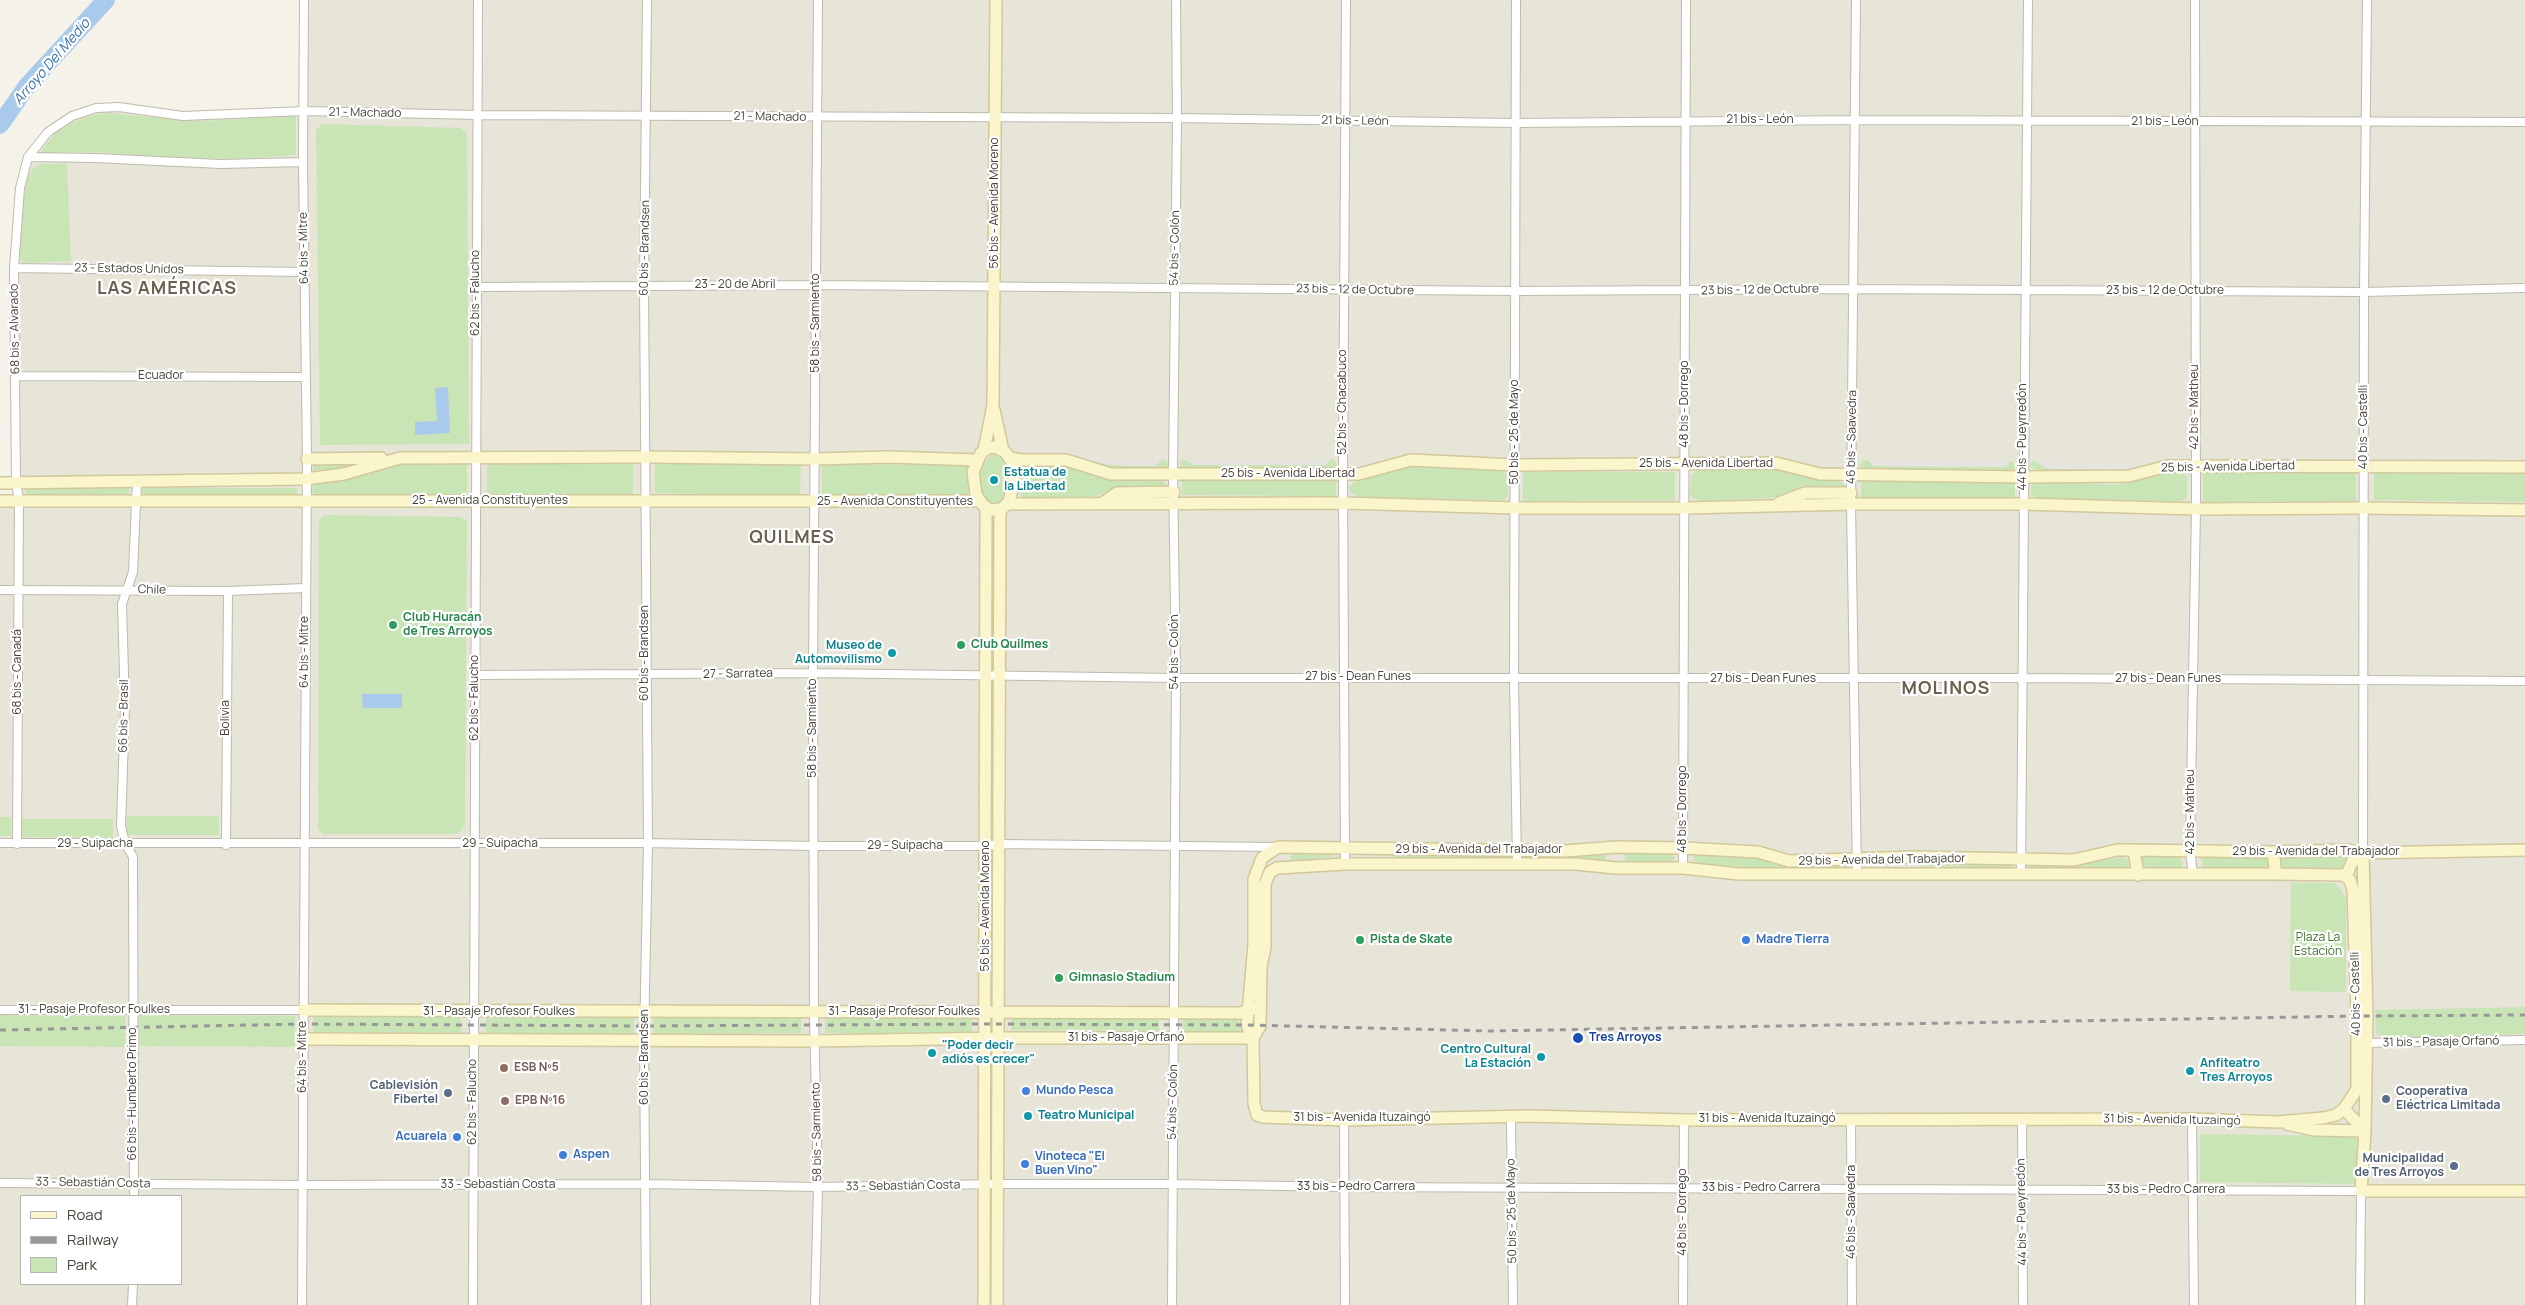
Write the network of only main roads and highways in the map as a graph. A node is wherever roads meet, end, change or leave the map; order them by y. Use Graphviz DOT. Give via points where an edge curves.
graph roads {
  1 [pos="996,0"];
  2 [pos="993,406"];
  3 [pos="1006,454"];
  4 [pos="980,455"];
  5 [pos="400,458"];
  6 [pos="307,459"];
  7 [pos="2525,467"];
  8 [pos="0,483"];
  9 [pos="0,501"];
  10 [pos="983,505"];
  11 [pos="1003,506"];
  12 [pos="2525,510"];
  13 [pos="1616,847"];
  14 [pos="1282,848"];
  15 [pos="1388,850"];
  16 [pos="2134,850"];
  17 [pos="2525,850"];
  18 [pos="2273,852"];
  19 [pos="2363,853"];
  20 [pos="1915,857"];
  21 [pos="1388,864"];
  22 [pos="1285,867"];
  23 [pos="1616,868"];
  24 [pos="1915,873"];
  25 [pos="2138,874"];
  26 [pos="2276,874"];
  27 [pos="2346,877"];
  28 [pos="2361,978"];
  29 [pos="1261,1008"];
  30 [pos="303,1010"];
  31 [pos="1248,1010"];
  32 [pos="986,1012"];
  33 [pos="998,1012"];
  34 [pos="999,1038"];
  35 [pos="1253,1038"];
  36 [pos="303,1039"];
  37 [pos="986,1039"];
  38 [pos="2362,1043"];
  39 [pos="2344,1109"];
  40 [pos="2278,1122"];
  41 [pos="2365,1131"];
  42 [pos="2361,1191"];
  43 [pos="2525,1191"];
  44 [pos="984,1305"];
  45 [pos="997,1305"];
  1 -- 2 [label="main road, 56 bis - Avenida Moreno"];
  2 -- 3 [label="main road, 56 bis - Avenida Moreno"];
  2 -- 4 [label="main road, 56 bis - Avenida Moreno"];
  3 -- 4 [label="main road" via="995,448"];
  3 -- 7 [label="main road, 25 bis - Avenida Libertad" via="1023,460 1066,460 1111,474 1343,475 1376,471 1393,463 1411,460 1515,465 1776,463 1820,474 1852,476 2129,476 2168,466"];
  3 -- 11 [label="main road" via="1012,461 1014,482 1012,493"];
  4 -- 5 [label="main road" via="816,459"];
  4 -- 10 [label="main road" via="973,481"];
  5 -- 6 [label="main road"];
  5 -- 8 [label="main road" via="344,474 306,479"];
  9 -- 10 [label="main road, 25 - Avenida Constituyentes" via="645,500"];
  10 -- 11 [label="main road"];
  10 -- 32 [label="main road, 56 bis - Avenida Moreno" via="987,674"];
  11 -- 12 [label="main road" via="1174,497 1515,508 1685,508 1851,498 2196,509"];
  11 -- 33 [label="main road, 56 bis - Avenida Moreno"];
  13 -- 15 [label="main road, 29 bis - Avenida del Trabajador" via="1565,851"];
  13 -- 20 [label="main road, 29 bis - Avenida del Trabajador" via="1758,852 1789,861"];
  13 -- 23 [label="main road"];
  14 -- 15 [label="main road, 29 bis - Avenida del Trabajador"];
  14 -- 22 [label="main road"];
  14 -- 31 [label="main road" via="1262,858 1254,879 1254,944"];
  15 -- 21 [label="main road"];
  16 -- 18 [label="main road, 29 bis - Avenida del Trabajador"];
  16 -- 20 [label="main road, 29 bis - Avenida del Trabajador" via="2117,850 2074,860"];
  16 -- 25 [label="main road"];
  17 -- 19 [label="main road, 29 bis - Avenida del Trabajador"];
  18 -- 19 [label="main road, 29 bis - Avenida del Trabajador" via="2348,850"];
  18 -- 26 [label="main road"];
  19 -- 27 [label="main road" via="2352,862"];
  19 -- 28 [label="main road, 40 bis - Castelli"];
  20 -- 24 [label="main road"];
  21 -- 22 [label="main road, 29 bis - Avenida del Trabajador"];
  21 -- 23 [label="main road, 29 bis - Avenida del Trabajador" via="1574,864"];
  22 -- 29 [label="main road, 29 bis - Avenida del Trabajador" via="1270,872 1265,884"];
  23 -- 24 [label="main road, 29 bis - Avenida del Trabajador" via="1683,868 1739,874"];
  24 -- 25 [label="main road, 29 bis - Avenida del Trabajador"];
  25 -- 26 [label="main road, 29 bis - Avenida del Trabajador"];
  26 -- 27 [label="main road, 29 bis - Avenida del Trabajador"];
  27 -- 28 [label="main road, 40 bis - Castelli" via="2353,890"];
  28 -- 38 [label="main road, 40 bis - Castelli"];
  29 -- 31 [label="main road"];
  29 -- 35 [label="main road" via="1260,1026"];
  30 -- 32 [label="main road, 31 - Pasaje Profesor Foulkes"];
  31 -- 33 [label="main road" via="1240,1013"];
  31 -- 35 [label="main road" via="1248,1026"];
  32 -- 33 [label="main road, 31 - Pasaje Profesor Foulkes"];
  32 -- 37 [label="main road, 56 bis - Avenida Moreno"];
  33 -- 34 [label="main road, 56 bis - Avenida Moreno"];
  34 -- 35 [label="main road, 31 bis - Pasaje Orfanó"];
  34 -- 37 [label="main road"];
  34 -- 45 [label="main road, 56 bis - Avenida Moreno"];
  35 -- 40 [label="main road, 31 bis - Avenida Ituzaingó" via="1254,1104 1257,1115 1263,1117 1344,1120 1530,1116 1684,1120 2192,1119"];
  36 -- 37 [label="main road"];
  37 -- 44 [label="main road, 56 bis - Avenida Moreno"];
  38 -- 39 [label="main road, 40 bis - Castelli" via="2356,1089"];
  38 -- 41 [label="main road, 40 bis - Castelli"];
  39 -- 40 [label="main road, 31 bis - Avenida Ituzaingó" via="2323,1118"];
  39 -- 41 [label="main road"];
  40 -- 41 [label="main road, 31 bis - Avenida Ituzaingó" via="2315,1130"];
  41 -- 42 [label="main road, 40 bis - Castelli"];
  42 -- 43 [label="main road, 33 bis - Pedro Carrera"];
}
